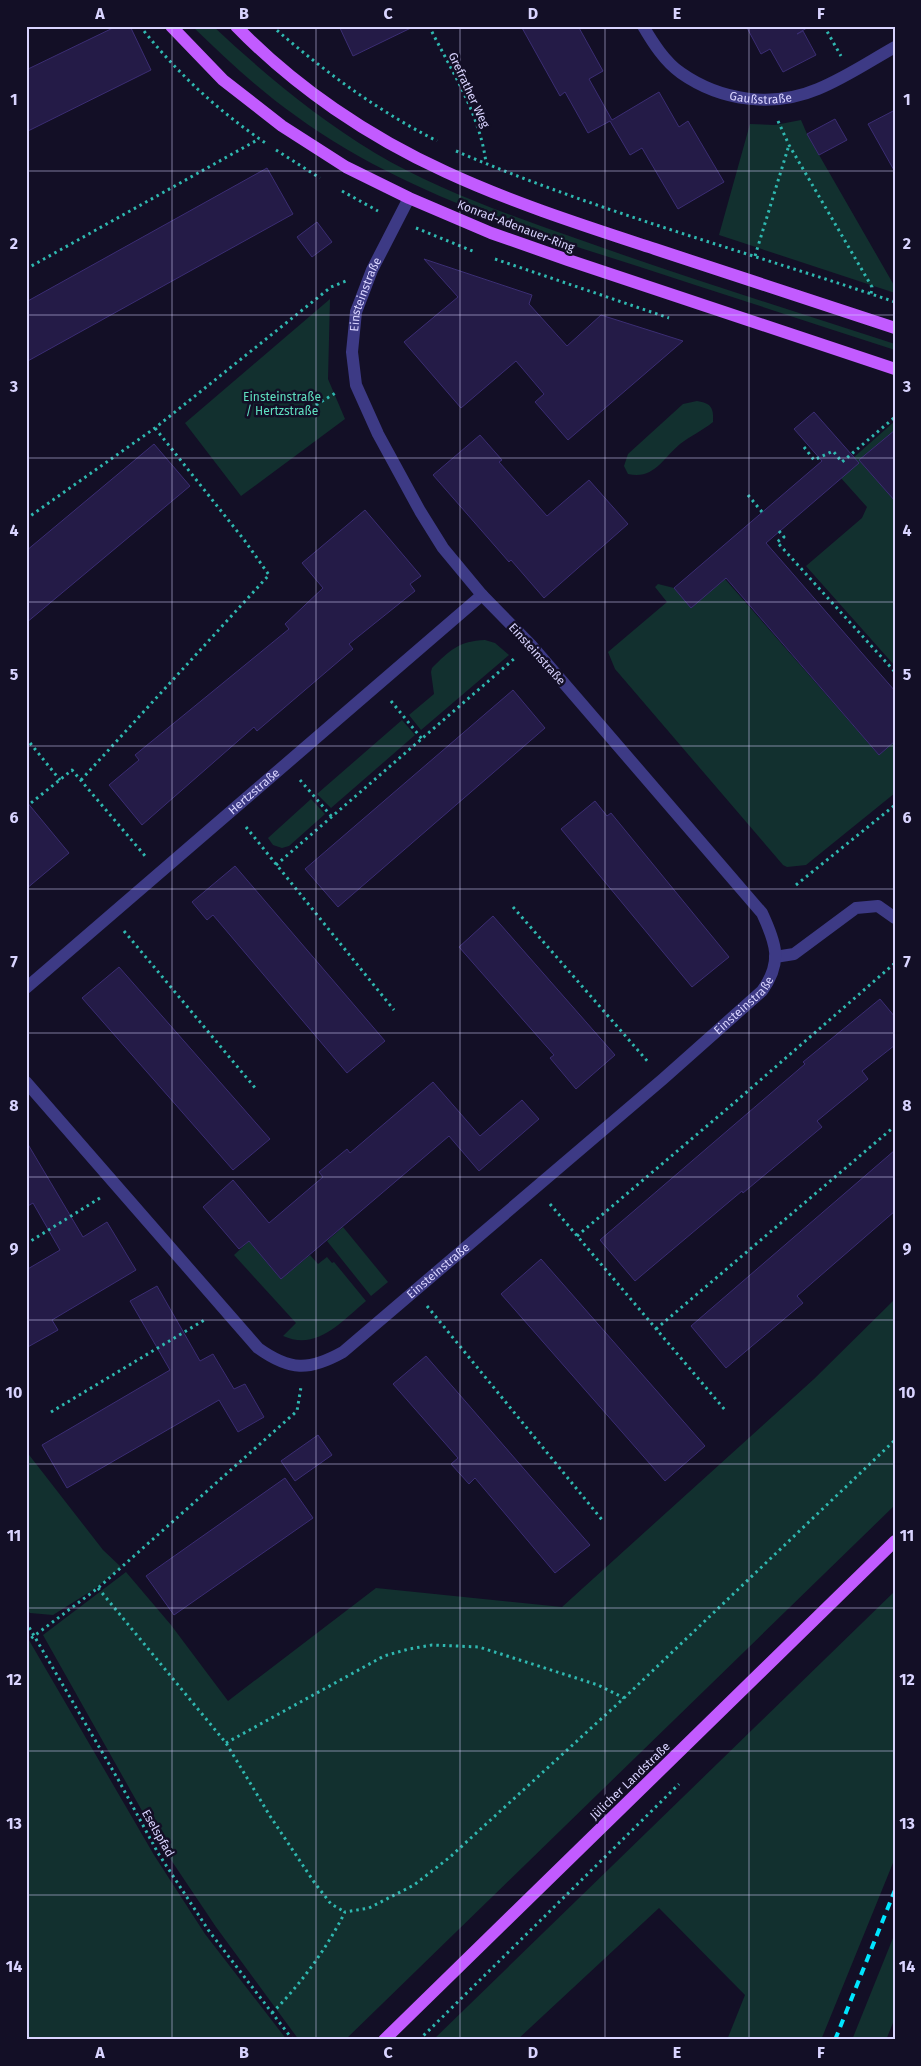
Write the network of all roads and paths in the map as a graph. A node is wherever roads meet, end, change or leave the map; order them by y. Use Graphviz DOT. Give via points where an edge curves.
graph roads {
  1 [pos="171,26"];
  2 [pos="236,26"];
  3 [pos="272,26"];
  4 [pos="429,26"];
  5 [pos="643,26"];
  6 [pos="824,26"];
  7 [pos="895,47"];
  8 [pos="850,72"];
  9 [pos="768,100"];
  10 [pos="260,139"];
  11 [pos="438,142"];
  12 [pos="789,145"];
  13 [pos="454,150"];
  14 [pos="486,164"];
  15 [pos="408,198"];
  16 [pos="755,256"];
  17 [pos="26,269"];
  18 [pos="346,281"];
  19 [pos="871,294"];
  20 [pos="895,302"];
  21 [pos="895,328"];
  22 [pos="895,369"];
  23 [pos="338,392"];
  24 [pos="316,406"];
  25 [pos="895,417"];
  26 [pos="155,428"];
  27 [pos="804,447"];
  28 [pos="748,495"];
  29 [pos="762,512"];
  30 [pos="26,519"];
  31 [pos="779,531"];
  32 [pos="482,595"];
  33 [pos="516,658"];
  34 [pos="895,672"];
  35 [pos="391,701"];
  36 [pos="26,738"];
  37 [pos="422,739"];
  38 [pos="60,780"];
  39 [pos="81,780"];
  40 [pos="299,780"];
  41 [pos="26,799"];
  42 [pos="30,804"];
  43 [pos="895,805"];
  44 [pos="26,807"];
  45 [pos="332,817"];
  46 [pos="246,827"];
  47 [pos="148,860"];
  48 [pos="276,865"];
  49 [pos="796,885"];
  50 [pos="513,907"];
  51 [pos="895,918"];
  52 [pos="124,931"];
  53 [pos="775,957"];
  54 [pos="895,963"];
  55 [pos="26,988"];
  56 [pos="394,1010"];
  57 [pos="649,1064"];
  58 [pos="26,1082"];
  59 [pos="256,1088"];
  60 [pos="895,1126"];
  61 [pos="100,1198"];
  62 [pos="548,1201"];
  63 [pos="577,1236"];
  64 [pos="26,1244"];
  65 [pos="426,1306"];
  66 [pos="206,1319"];
  67 [pos="656,1329"];
  68 [pos="301,1386"];
  69 [pos="725,1410"];
  70 [pos="51,1412"];
  71 [pos="895,1440"];
  72 [pos="603,1521"];
  73 [pos="895,1541"];
  74 [pos="98,1588"];
  75 [pos="26,1622"];
  76 [pos="36,1635"];
  77 [pos="26,1642"];
  78 [pos="624,1698"];
  79 [pos="226,1743"];
  80 [pos="682,1782"];
  81 [pos="345,1912"];
  82 [pos="272,2013"];
  83 [pos="895,2036"];
  84 [pos="293,2040"];
  85 [pos="384,2040"];
  86 [pos="419,2040"];
  87 [pos="893,2040"];
  1 -- 15 [label="main road, Konrad-Adenauer-Ring" via="223,80 282,126 346,167"];
  2 -- 21 [label="main road, Konrad-Adenauer-Ring" via="320,98 384,140 446,172 586,227"];
  3 -- 11 [label="path" via="325,72"];
  4 -- 14 [label="path, Grefrather Weg" via="475,120"];
  5 -- 9 [label="street, Gaußstraße" via="654,45 679,72 710,90 739,99"];
  6 -- 8 [label="path"];
  7 -- 8 [label="street, Gaußstraße"];
  8 -- 9 [label="street, Gaußstraße" via="818,89"];
  9 -- 12 [label="path"];
  10 -- 17 [label="path"];
  12 -- 16 [label="path"];
  12 -- 19 [label="path" via="872,287"];
  13 -- 14 [label="path"];
  14 -- 16 [label="path"];
  15 -- 22 [label="main road, Konrad-Adenauer-Ring" via="491,233"];
  15 -- 32 [label="street, Einsteinstraße" via="372,270 356,312 352,352 356,385 378,434 420,511 443,548"];
  16 -- 19 [label="path"];
  18 -- 26 [label="path, Einsteinstraße" via="331,287"];
  19 -- 20 [label="path"];
  23 -- 24 [label="path"];
  25 -- 27 [label="path" via="842,462 833,451 814,460"];
  26 -- 30 [label="path, Einsteinstraße"];
  26 -- 39 [label="path" via="269,575"];
  28 -- 29 [label="path"];
  31 -- 34 [label="path" via="784,537 777,542"];
  32 -- 53 [label="street, Einsteinstraße" via="531,645 762,913 773,935"];
  32 -- 55 [label="street, Hertzstraße"];
  33 -- 37 [label="path"];
  35 -- 37 [label="path"];
  36 -- 38 [label="path"];
  37 -- 45 [label="path"];
  38 -- 39 [label="path" via="72,770"];
  38 -- 42 [label="path"];
  39 -- 47 [label="path"];
  40 -- 45 [label="path"];
  41 -- 42 [label="path"];
  42 -- 44 [label="path"];
  43 -- 49 [label="path"];
  45 -- 48 [label="path"];
  46 -- 48 [label="path, Hertzstraße"];
  48 -- 56 [label="path, Hertzstraße"];
  50 -- 57 [label="path"];
  51 -- 53 [label="street" via="878,906 856,908 794,954"];
  52 -- 59 [label="path"];
  53 -- 58 [label="street, Einsteinstraße" via="773,976 762,991 663,1079 343,1352 325,1362 304,1366 274,1359 258,1348"];
  54 -- 63 [label="path"];
  60 -- 67 [label="path"];
  61 -- 64 [label="path"];
  62 -- 63 [label="path"];
  63 -- 67 [label="path"];
  65 -- 72 [label="path, Einsteinstraße"];
  66 -- 70 [label="path"];
  67 -- 69 [label="path"];
  68 -- 74 [label="path" via="297,1412"];
  71 -- 78 [label="path"];
  73 -- 85 [label="main road, Jülicher Landstraße"];
  74 -- 76 [label="path"];
  74 -- 79 [label="path"];
  75 -- 76 [label="path, Eselspfad"];
  76 -- 77 [label="path"];
  76 -- 82 [label="path, Eselspfad" via="158,1853 210,1931"];
  78 -- 79 [label="path" via="598,1685 479,1647 432,1645 384,1656"];
  78 -- 81 [label="path" via="450,1857 414,1885 368,1908"];
  79 -- 81 [label="path" via="314,1882 331,1904"];
  80 -- 86 [label="path"];
  81 -- 82 [label="path" via="289,1996"];
  82 -- 84 [label="path, Eselspfad"];
  83 -- 87 [label="path"];
}
